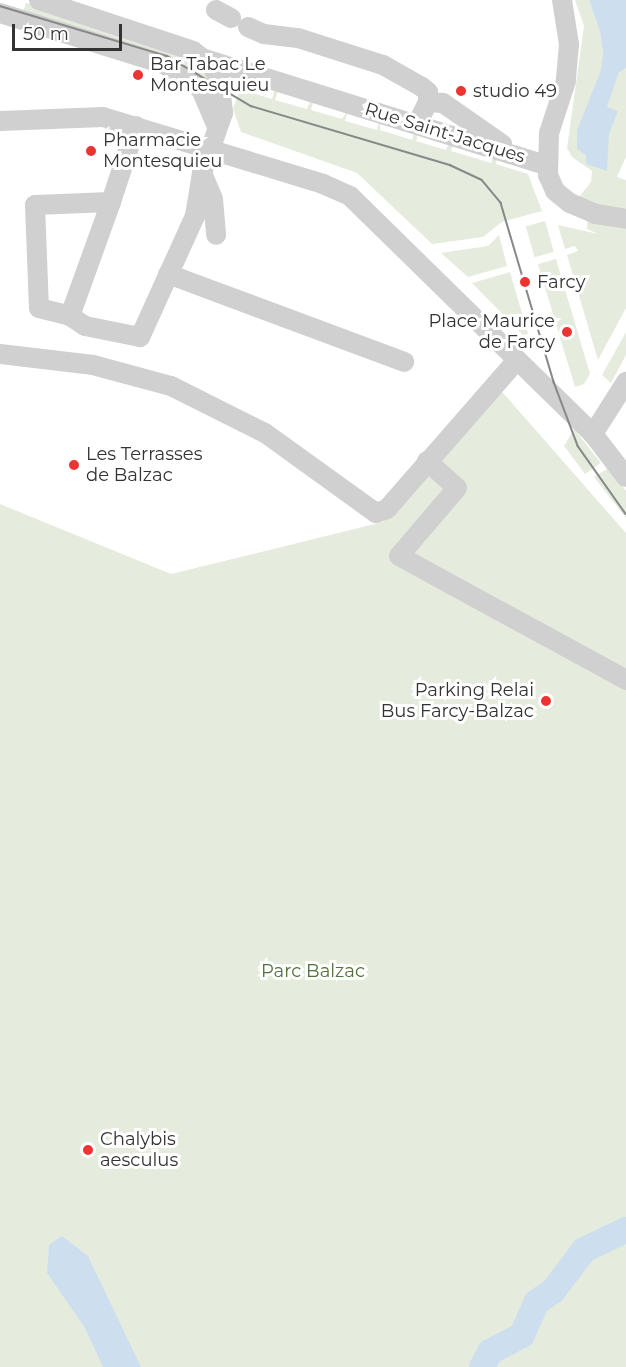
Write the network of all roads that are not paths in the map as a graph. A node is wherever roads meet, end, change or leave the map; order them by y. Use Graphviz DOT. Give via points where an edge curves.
graph roads {
  1 [pos="39,0"];
  2 [pos="562,0"];
  3 [pos="0,13"];
  4 [pos="256,30"];
  5 [pos="204,59"];
  6 [pos="242,70"];
  7 [pos="219,79"];
  8 [pos="428,102"];
  9 [pos="0,121"];
  10 [pos="417,125"];
  11 [pos="136,126"];
  12 [pos="218,129"];
  13 [pos="210,151"];
  14 [pos="512,152"];
  15 [pos="546,165"];
  16 [pos="202,173"];
  17 [pos="111,202"];
  18 [pos="626,219"];
  19 [pos="216,235"];
  20 [pos="168,274"];
  21 [pos="70,315"];
  22 [pos="0,354"];
  23 [pos="517,360"];
  24 [pos="404,362"];
  25 [pos="626,382"];
  26 [pos="593,434"];
  27 [pos="427,461"];
  28 [pos="626,477"];
  29 [pos="626,680"];
  1 -- 5 [label="street" via="183,45"];
  2 -- 15 [label="street" via="569,44 567,72 549,133"];
  3 -- 12 [label="street" via="164,64 201,89"];
  4 -- 8 [label="street" via="298,38 383,65 422,87 428,92"];
  5 -- 6 [label="street, Rue Saint-Jacques"];
  5 -- 7 [label="street"];
  6 -- 7 [label="street"];
  6 -- 10 [label="street, Rue Saint-Jacques"];
  7 -- 12 [label="street" via="223,113"];
  8 -- 10 [label="street"];
  8 -- 14 [label="street" via="443,103"];
  9 -- 11 [label="street" via="78,115"];
  10 -- 14 [label="street, Rue Saint-Jacques"];
  11 -- 13 [label="street"];
  11 -- 17 [label="street"];
  12 -- 13 [label="street"];
  13 -- 16 [label="street"];
  13 -- 23 [label="street" via="323,184 350,196"];
  14 -- 15 [label="street, Rue Saint-Jacques"];
  15 -- 18 [label="street, Rue Saint-Jacques" via="551,183 562,198 585,211"];
  16 -- 19 [label="street" via="213,199"];
  16 -- 20 [label="street" via="195,216"];
  17 -- 21 [label="street"];
  17 -- 21 [label="street" via="35,205 39,308"];
  20 -- 21 [label="street" via="140,337 85,326"];
  20 -- 24 [label="street"];
  22 -- 27 [label="street" via="93,365 171,386 294,451 372,511 387,509"];
  23 -- 26 [label="street"];
  23 -- 27 [label="street"];
  25 -- 26 [label="street"];
  26 -- 28 [label="street"];
  27 -- 29 [label="street" via="457,488 399,556"];
}
